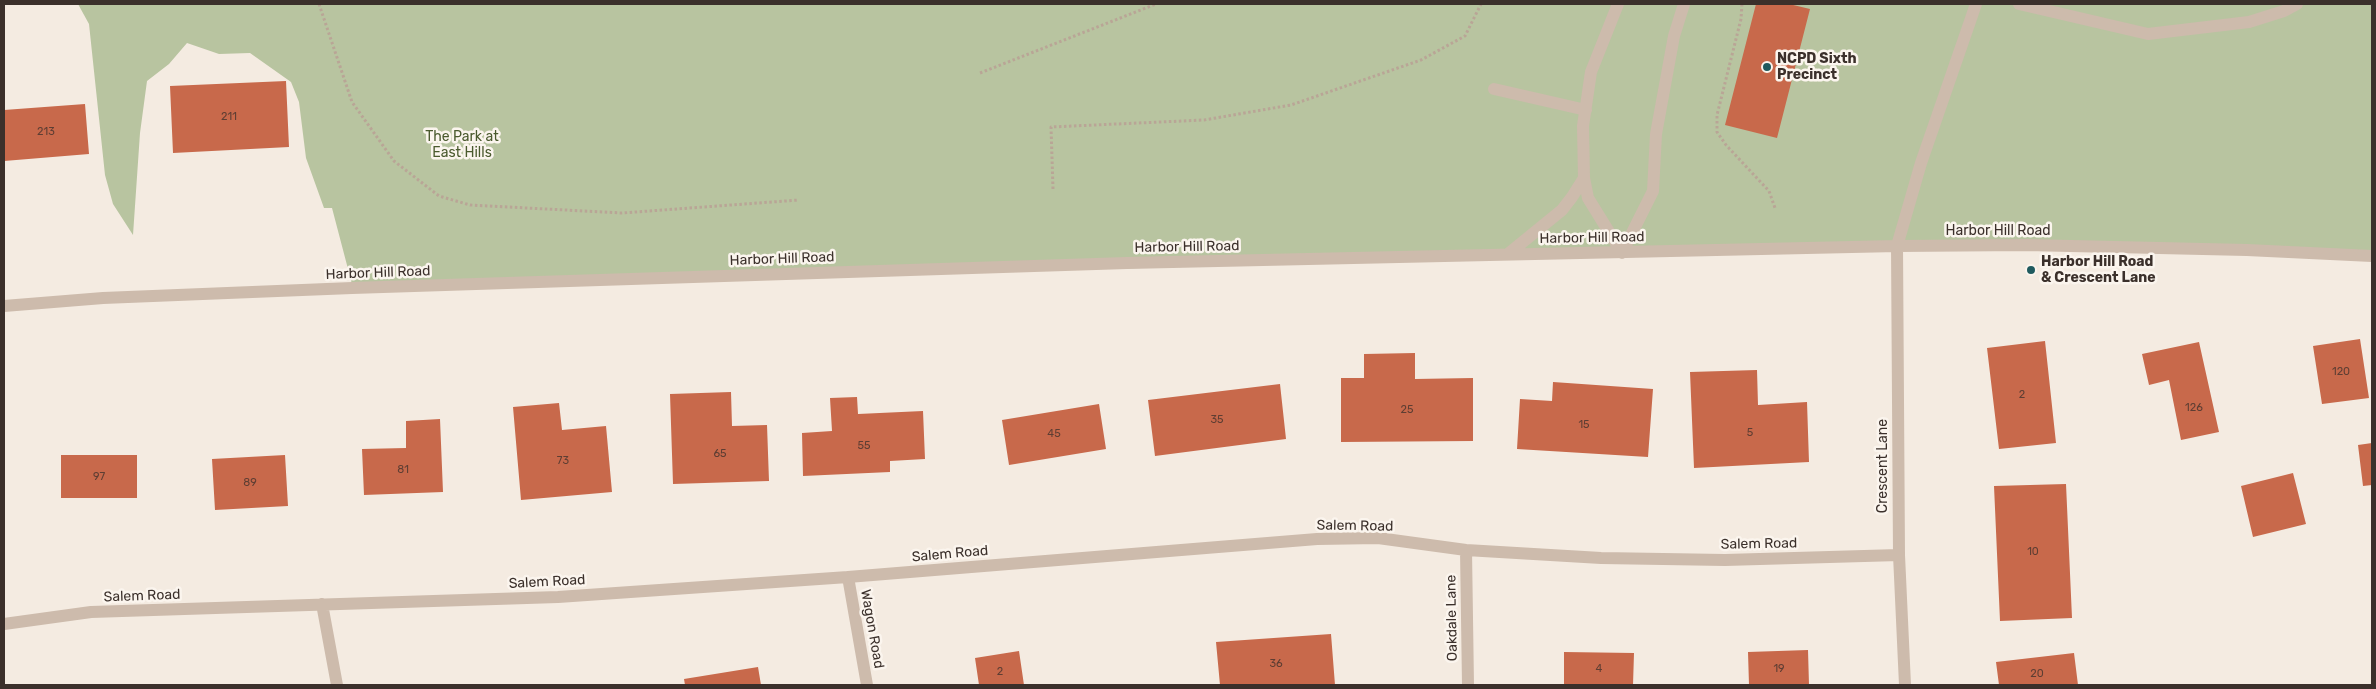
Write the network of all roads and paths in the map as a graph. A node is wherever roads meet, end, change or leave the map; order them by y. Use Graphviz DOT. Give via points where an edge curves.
graph roads {
  1 [pos="319,4"];
  2 [pos="1156,4"];
  3 [pos="1481,4"];
  4 [pos="1618,4"];
  5 [pos="1684,4"];
  6 [pos="1742,4"];
  7 [pos="1976,4"];
  8 [pos="2019,4"];
  9 [pos="2296,4"];
  10 [pos="980,73"];
  11 [pos="1494,90"];
  12 [pos="1586,110"];
  13 [pos="1584,178"];
  14 [pos="1053,189"];
  15 [pos="799,200"];
  16 [pos="1775,208"];
  17 [pos="1897,246"];
  18 [pos="1622,252"];
  19 [pos="1508,254"];
  20 [pos="2372,256"];
  21 [pos="4,306"];
  22 [pos="1466,550"];
  23 [pos="1898,555"];
  24 [pos="848,577"];
  25 [pos="322,604"];
  26 [pos="4,624"];
  27 [pos="337,685"];
  28 [pos="867,685"];
  29 [pos="1468,685"];
  30 [pos="1905,685"];
  1 -- 15 [label="path" via="352,102 394,161 439,196 470,205 622,213"];
  2 -- 10 [label="path"];
  3 -- 14 [label="path" via="1465,36 1421,60 1291,105 1204,120 1051,127"];
  4 -- 12 [label="street" via="1591,72"];
  5 -- 18 [label="street" via="1674,36 1656,134 1653,191"];
  6 -- 16 [label="path" via="1717,132 1769,191"];
  7 -- 17 [label="street, Crescent Lane" via="1921,163"];
  8 -- 9 [label="street" via="2148,34 2249,22"];
  11 -- 12 [label="street"];
  12 -- 13 [label="street" via="1583,126"];
  13 -- 18 [label="street" via="1588,198"];
  13 -- 19 [label="street" via="1562,210"];
  17 -- 18 [label="street, Harbor Hill Road"];
  17 -- 20 [label="street, Harbor Hill Road" via="2247,250"];
  17 -- 23 [label="street, Crescent Lane"];
  18 -- 19 [label="street, Harbor Hill Road"];
  19 -- 21 [label="street, Harbor Hill Road" via="352,288 86,299"];
  22 -- 23 [label="street, Salem Road" via="1662,559"];
  22 -- 24 [label="street, Salem Road" via="1378,538 1317,539"];
  22 -- 29 [label="street, Oakdale Lane"];
  23 -- 30 [label="street, Crescent Lane"];
  24 -- 25 [label="street, Salem Road" via="558,597"];
  24 -- 28 [label="street, Wagon Road"];
  25 -- 26 [label="street, Salem Road" via="91,612"];
  25 -- 27 [label="street"];
}
